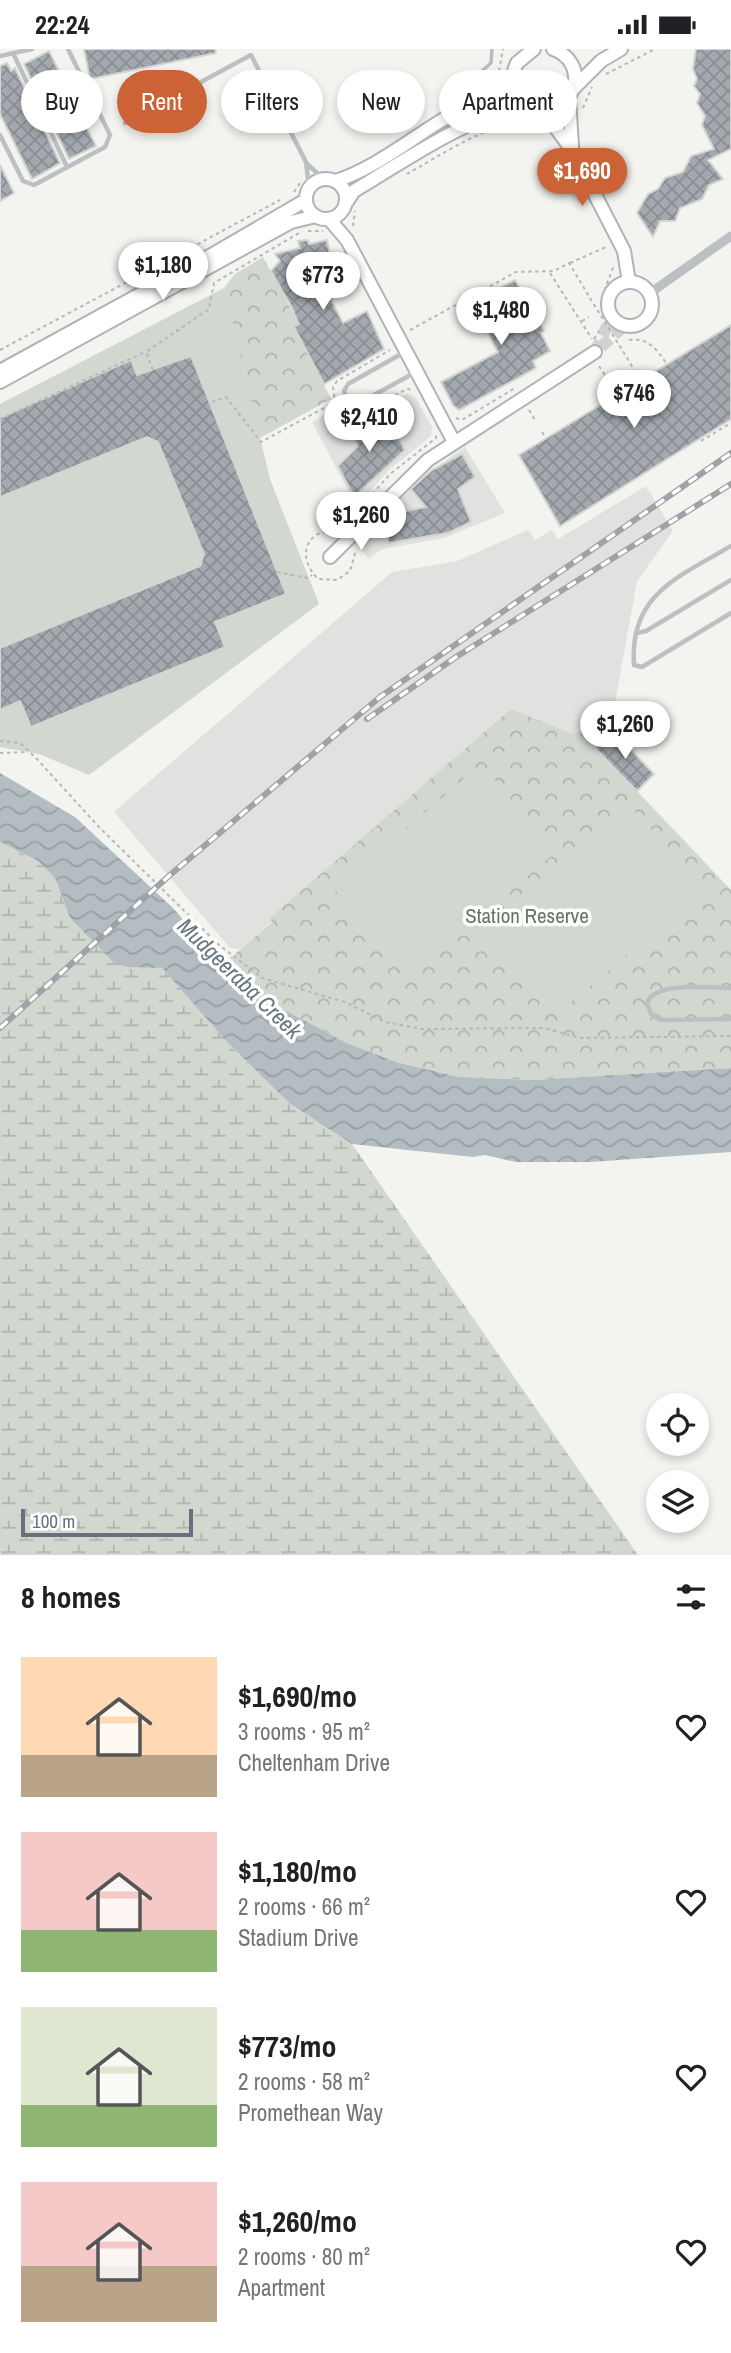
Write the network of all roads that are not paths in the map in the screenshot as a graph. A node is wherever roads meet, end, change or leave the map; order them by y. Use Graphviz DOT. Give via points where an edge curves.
graph roads {
  1 [pos="32,49"];
  2 [pos="68,49"];
  3 [pos="514,49"];
  4 [pos="534,49"];
  5 [pos="621,49"];
  6 [pos="559,50"];
  7 [pos="13,53"];
  8 [pos="0,56"];
  9 [pos="517,63"];
  10 [pos="514,70"];
  11 [pos="574,70"];
  12 [pos="207,79"];
  13 [pos="577,87"];
  14 [pos="439,122"];
  15 [pos="455,133"];
  16 [pos="560,133"];
  17 [pos="572,133"];
  18 [pos="0,135"];
  19 [pos="572,150"];
  20 [pos="306,162"];
  21 [pos="67,167"];
  22 [pos="330,180"];
  23 [pos="305,189"];
  24 [pos="349,207"];
  25 [pos="322,222"];
  26 [pos="350,234"];
  27 [pos="731,236"];
  28 [pos="618,251"];
  29 [pos="629,282"];
  30 [pos="615,287"];
  31 [pos="650,293"];
  32 [pos="406,351"];
  33 [pos="595,351"];
  34 [pos="417,371"];
  35 [pos="1,372"];
  36 [pos="454,442"];
  37 [pos="731,546"];
  38 [pos="330,557"];
  39 [pos="731,580"];
  40 [pos="731,614"];
  41 [pos="637,633"];
  42 [pos="731,988"];
  43 [pos="731,1020"];
  1 -- 7 [label="lane"];
  2 -- 21 [label="lane" via="110,135 105,146"];
  3 -- 9 [label="street"];
  4 -- 9 [label="street"];
  5 -- 13 [label="street" via="601,61"];
  6 -- 11 [label="street"];
  7 -- 8 [label="lane"];
  7 -- 21 [label="lane"];
  9 -- 10 [label="street"];
  12 -- 20 [label="lane" via="251,55"];
  14 -- 22 [label="street" via="354,175"];
  15 -- 24 [label="street" via="354,191"];
  16 -- 19 [label="street"];
  17 -- 19 [label="street"];
  18 -- 21 [label="lane" via="23,181 34,185"];
  19 -- 28 [label="street"];
  20 -- 22 [label="lane"];
  20 -- 23 [label="lane"];
  22 -- 23 [label="street"];
  22 -- 24 [label="street" via="345,191"];
  23 -- 25 [label="street"];
  23 -- 35 [label="street" via="246,236"];
  24 -- 25 [label="street"];
  24 -- 26 [label="street"];
  25 -- 26 [label="street"];
  25 -- 35 [label="street" via="291,222"];
  26 -- 32 [label="street"];
  27 -- 31 [label="street"];
  28 -- 29 [label="street"];
  28 -- 30 [label="street"];
  29 -- 30 [label="street"];
  29 -- 31 [label="street"];
  30 -- 31 [label="street" via="608,308 624,326 646,320 652,310"];
  32 -- 34 [label="street"];
  32 -- 34 [label="lane" via="351,381 344,395 356,403"];
  33 -- 36 [label="street"];
  34 -- 36 [label="street"];
  36 -- 38 [label="street" via="404,481"];
  37 -- 41 [label="lane" via="654,594"];
  39 -- 41 [label="lane"];
  40 -- 41 [label="lane" via="638,668 633,662"];
  42 -- 43 [label="lane" via="663,989 647,1003 651,1014 661,1020"];
}
